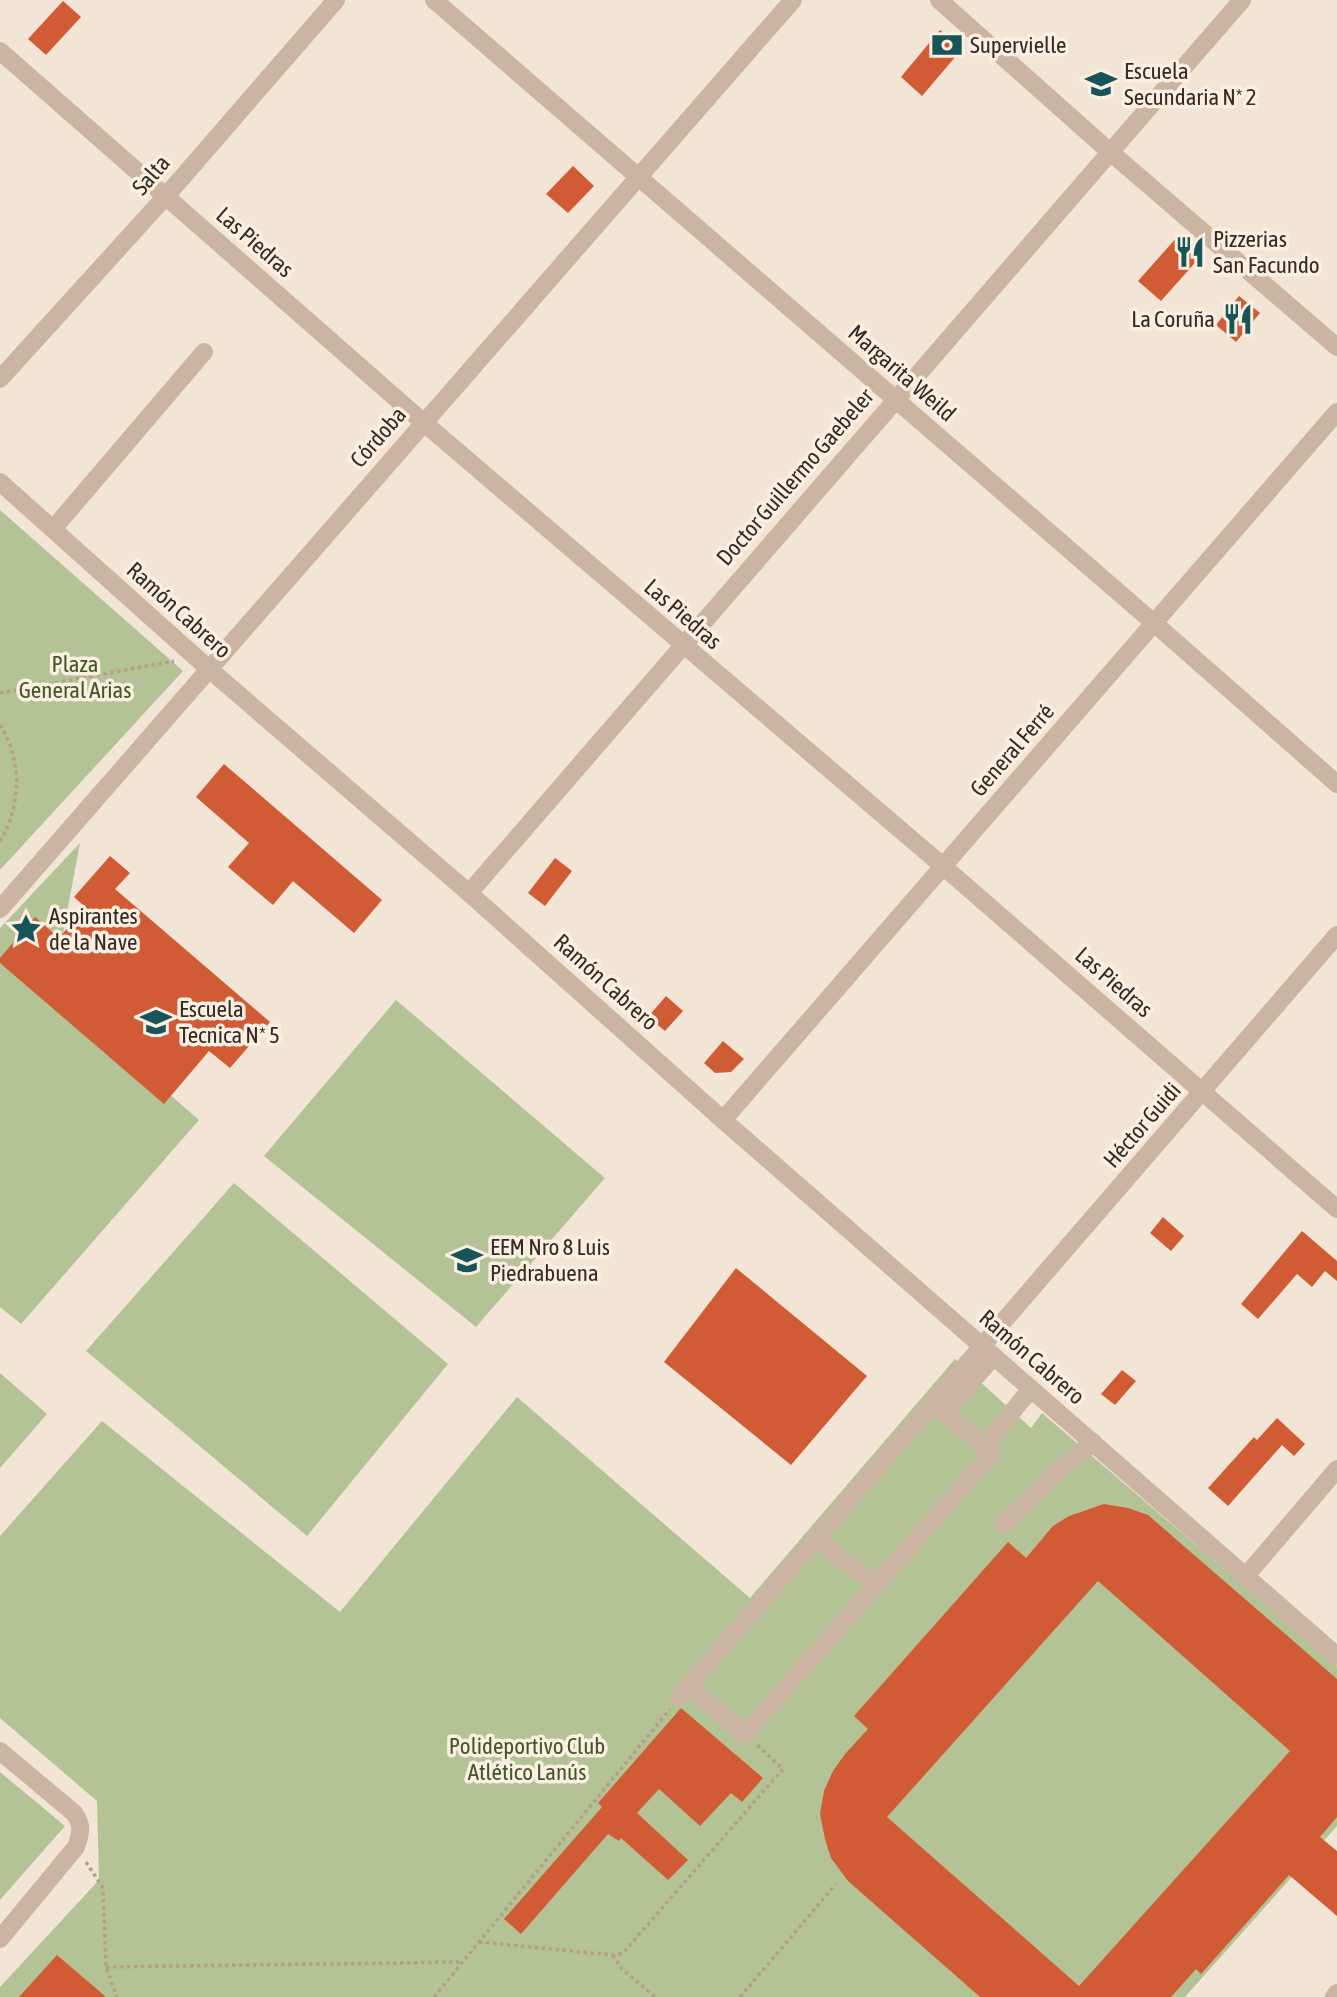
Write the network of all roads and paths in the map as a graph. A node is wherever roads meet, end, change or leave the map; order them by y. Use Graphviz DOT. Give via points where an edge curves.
graph roads {
  1 [pos="336,0"];
  2 [pos="433,0"];
  3 [pos="793,0"];
  4 [pos="939,0"];
  5 [pos="1241,0"];
  6 [pos="0,51"];
  7 [pos="1109,151"];
  8 [pos="638,176"];
  9 [pos="166,196"];
  10 [pos="1337,347"];
  11 [pos="204,352"];
  12 [pos="0,379"];
  13 [pos="895,400"];
  14 [pos="1337,412"];
  15 [pos="423,422"];
  16 [pos="0,482"];
  17 [pos="52,529"];
  18 [pos="1154,623"];
  19 [pos="682,645"];
  20 [pos="202,663"];
  21 [pos="0,693"];
  22 [pos="0,725"];
  23 [pos="1337,784"];
  24 [pos="0,842"];
  25 [pos="944,867"];
  26 [pos="469,893"];
  27 [pos="0,908"];
  28 [pos="1337,935"];
  29 [pos="1203,1091"];
  30 [pos="723,1120"];
  31 [pos="1337,1209"];
  32 [pos="988,1351"];
  33 [pos="1031,1389"];
  34 [pos="938,1408"];
  35 [pos="1093,1442"];
  36 [pos="984,1446"];
  37 [pos="1337,1469"];
  38 [pos="1004,1524"];
  39 [pos="817,1537"];
  40 [pos="1245,1577"];
  41 [pos="877,1584"];
  42 [pos="1337,1656"];
  43 [pos="683,1692"];
  44 [pos="745,1734"];
  45 [pos="0,1751"];
  46 [pos="76,1847"];
  47 [pos="836,1884"];
  48 [pos="0,1939"];
  49 [pos="479,1942"];
  50 [pos="613,1955"];
  51 [pos="463,1962"];
  52 [pos="106,1967"];
  53 [pos="117,1997"];
  54 [pos="434,1997"];
  55 [pos="655,1997"];
  56 [pos="740,1997"];
  1 -- 9 [label="street, Salta"];
  2 -- 8 [label="street, Margarita Weild"];
  3 -- 8 [label="street, Córdoba"];
  4 -- 7 [label="street"];
  5 -- 7 [label="street, Doctor Guillermo Gaebeler"];
  6 -- 9 [label="street, Las Piedras"];
  7 -- 10 [label="street"];
  7 -- 13 [label="street, Doctor Guillermo Gaebeler"];
  8 -- 13 [label="street, Margarita Weild"];
  8 -- 15 [label="street, Córdoba"];
  9 -- 12 [label="street, Salta"];
  9 -- 15 [label="street, Las Piedras"];
  11 -- 17 [label="street"];
  13 -- 18 [label="street, Margarita Weild"];
  13 -- 19 [label="street, Doctor Guillermo Gaebeler"];
  14 -- 18 [label="street, General Ferré"];
  15 -- 19 [label="street, Las Piedras"];
  15 -- 20 [label="street, Córdoba"];
  16 -- 17 [label="street, Ramón Cabrero"];
  17 -- 20 [label="street, Ramón Cabrero"];
  18 -- 23 [label="street, Margarita Weild"];
  18 -- 25 [label="street, General Ferré"];
  19 -- 25 [label="street, Las Piedras"];
  19 -- 26 [label="street, Doctor Guillermo Gaebeler"];
  20 -- 21 [label="path"];
  20 -- 26 [label="street, Ramón Cabrero"];
  20 -- 27 [label="street, Córdoba"];
  22 -- 24 [label="path" via="15,758 16,779 12,817"];
  25 -- 29 [label="street, Las Piedras"];
  25 -- 30 [label="street, General Ferré"];
  26 -- 30 [label="street, Ramón Cabrero"];
  28 -- 29 [label="street, Héctor Guidi"];
  29 -- 31 [label="street, Las Piedras"];
  29 -- 32 [label="street, Héctor Guidi"];
  30 -- 32 [label="street, Ramón Cabrero"];
  32 -- 33 [label="street, Ramón Cabrero"];
  32 -- 34 [label="street, Héctor Guidi"];
  33 -- 35 [label="street, Ramón Cabrero"];
  33 -- 36 [label="street"];
  34 -- 36 [label="street"];
  34 -- 39 [label="street, Héctor Guidi"];
  35 -- 38 [label="street"];
  35 -- 40 [label="street, Ramón Cabrero"];
  36 -- 41 [label="street" via="992,1453"];
  37 -- 40 [label="street"];
  39 -- 41 [label="street"];
  39 -- 43 [label="street, Héctor Guidi"];
  40 -- 42 [label="street"];
  41 -- 44 [label="street"];
  43 -- 44 [label="street"];
  43 -- 49 [label="path"];
  44 -- 50 [label="path" via="783,1769 623,1952"];
  45 -- 46 [label="street" via="74,1813 81,1822"];
  46 -- 48 [label="street"];
  46 -- 52 [label="path" via="103,1888"];
  47 -- 56 [label="path"];
  49 -- 50 [label="path"];
  49 -- 51 [label="path"];
  50 -- 55 [label="path" via="621,1968"];
  51 -- 52 [label="path"];
  51 -- 54 [label="path"];
  52 -- 53 [label="path"];
}
